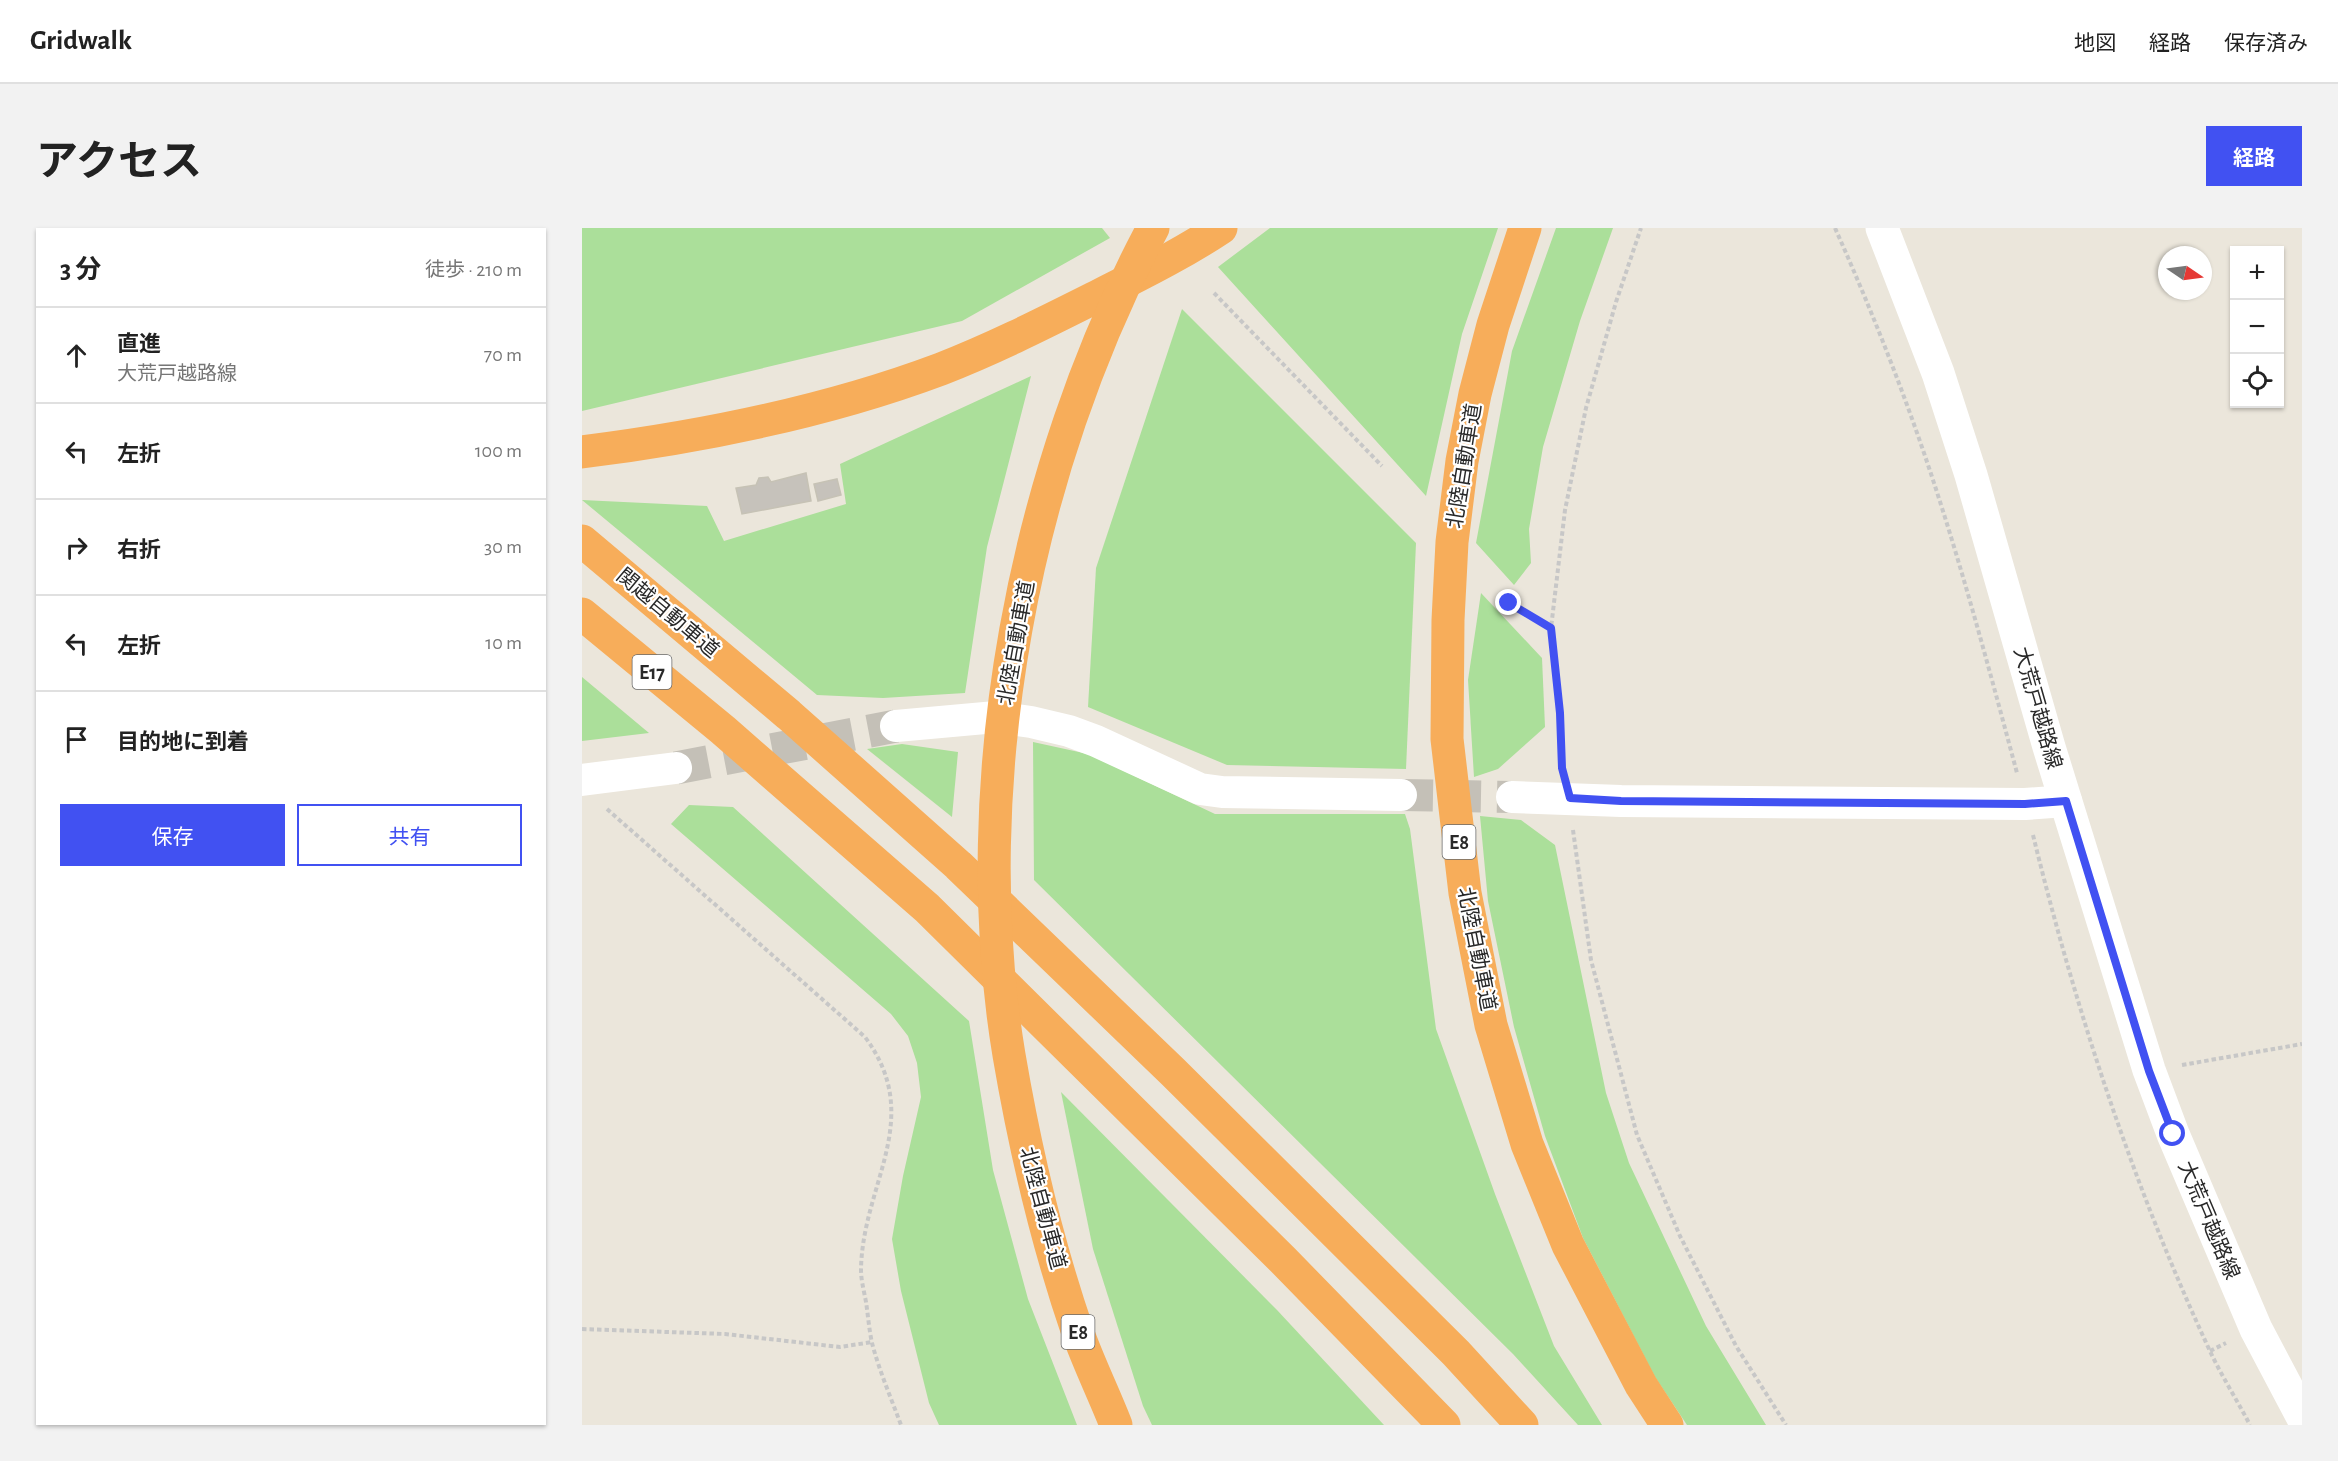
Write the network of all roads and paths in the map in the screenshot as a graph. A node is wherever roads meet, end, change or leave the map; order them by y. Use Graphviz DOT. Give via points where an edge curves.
graph roads {
  1 [pos="1153,228"];
  2 [pos="1221,228"];
  3 [pos="1525,228"];
  4 [pos="1641,228"];
  5 [pos="1882,228"];
  6 [pos="1214,293"];
  7 [pos="582,452"];
  8 [pos="1382,466"];
  9 [pos="582,541"];
  10 [pos="1509,603"];
  11 [pos="582,614"];
  12 [pos="1551,628"];
  13 [pos="896,726"];
  14 [pos="676,768"];
  15 [pos="591,791"];
  16 [pos="1401,795"];
  17 [pos="1512,797"];
  18 [pos="1570,798"];
  19 [pos="2066,801"];
  20 [pos="2302,1044"];
  21 [pos="2149,1071"];
  22 [pos="582,1329"];
  23 [pos="872,1342"];
  24 [pos="2302,1416"];
  25 [pos="901,1425"];
  26 [pos="1116,1425"];
  27 [pos="1444,1425"];
  28 [pos="1522,1425"];
  29 [pos="1667,1425"];
  30 [pos="1786,1425"];
  1 -- 26 [label="highway, 北陸自動車道 / E8" via="1095,352 1062,441 1038,525 1005,701 995,866 998,955 1009,1053 1025,1138 1079,1334"];
  2 -- 7 [label="highway" via="1032,330 939,369 761,421"];
  3 -- 29 [label="highway, 北陸自動車道 / E8" via="1475,394 1452,542 1447,739 1465,893 1491,1025 1527,1144 1568,1245 1641,1384"];
  4 -- 12 [label="path" via="1586,408 1565,510"];
  5 -- 19 [label="main road, 大荒戸越路線" via="1938,373 1971,475"];
  6 -- 8 [label="path"];
  9 -- 28 [label="highway, 関越自動車道 / E17" via="754,685 967,873 1456,1353"];
  10 -- 12 [label="path"];
  11 -- 27 [label="highway, E17" via="723,730 927,909 1283,1260"];
  12 -- 18 [label="path" via="1562,768"];
  13 -- 16 [label="street" via="996,717 1069,731 1200,789"];
  14 -- 15 [label="street"];
  15 -- 23 [label="path" via="865,1037 877,1053 891,1096 891,1133 864,1243 861,1272"];
  17 -- 18 [label="street"];
  18 -- 19 [label="street" via="2025,804"];
  18 -- 30 [label="path" via="1592,960 1637,1135 1680,1236 1736,1346"];
  19 -- 21 [label="main road, 大荒戸越路線"];
  20 -- 21 [label="path"];
  21 -- 24 [label="main road, 大荒戸越路線" via="2256,1329"];
  22 -- 23 [label="path" via="725,1334 840,1347"];
  23 -- 25 [label="path"];
}
